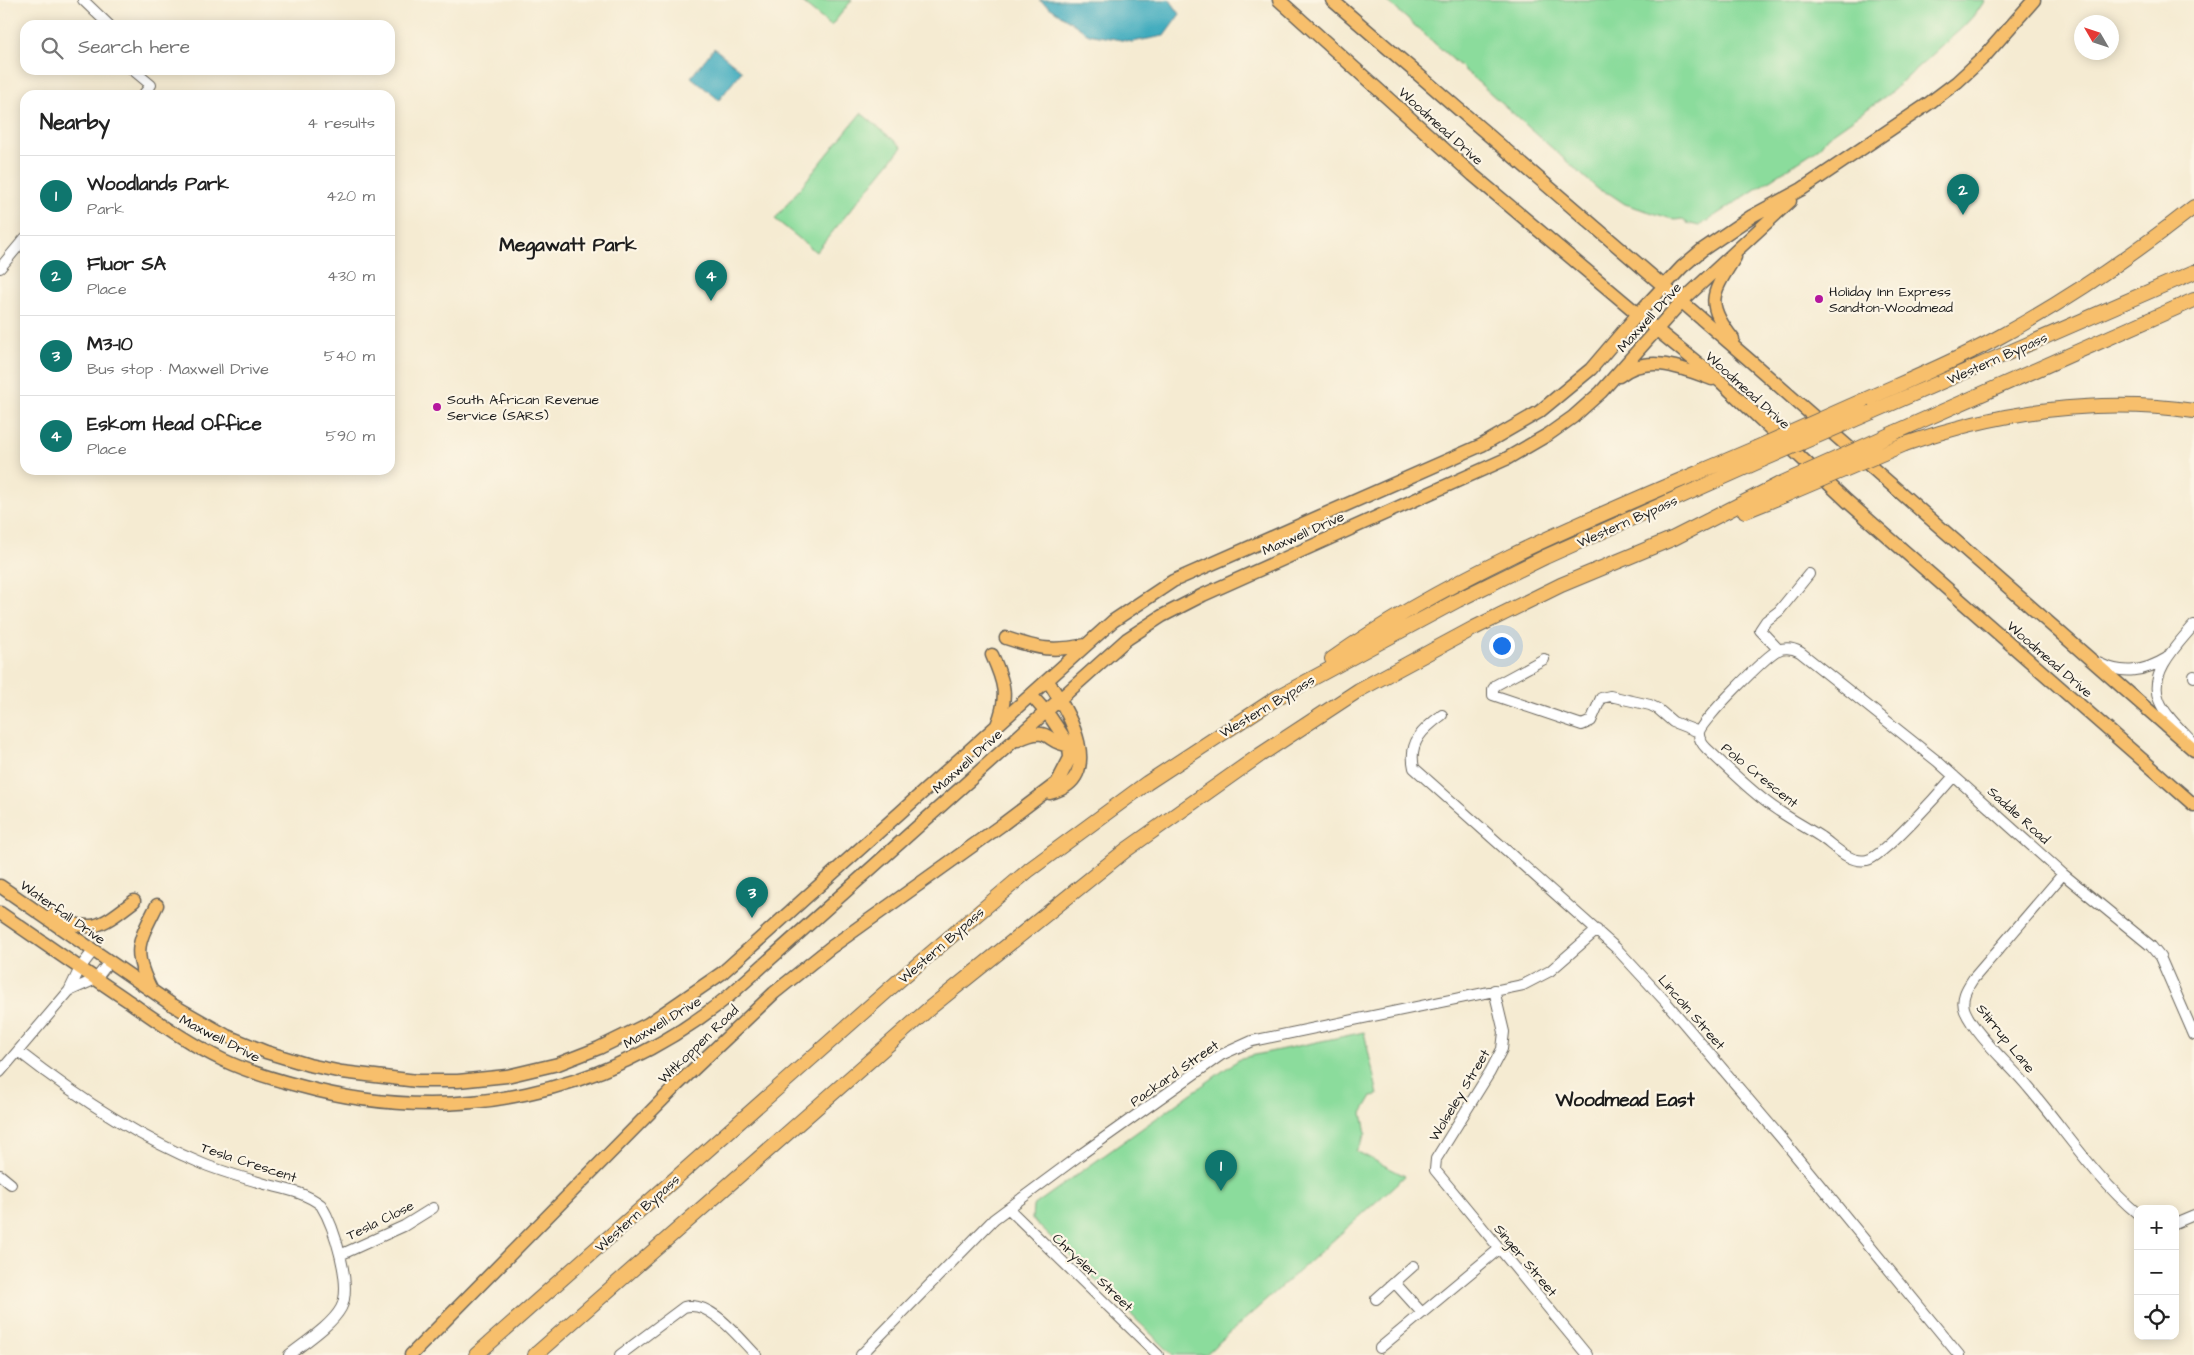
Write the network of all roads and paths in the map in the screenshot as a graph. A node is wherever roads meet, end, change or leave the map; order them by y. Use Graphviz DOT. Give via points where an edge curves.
graph roads {
  1 [pos="83,0"];
  2 [pos="1279,0"];
  3 [pos="1332,0"];
  4 [pos="2034,0"];
  5 [pos="104,20"];
  6 [pos="139,75"];
  7 [pos="147,90"];
  8 [pos="1802,189"];
  9 [pos="2194,207"];
  10 [pos="20,244"];
  11 [pos="1743,244"];
  12 [pos="0,268"];
  13 [pos="2194,272"];
  14 [pos="1664,286"];
  15 [pos="2194,300"];
  16 [pos="1681,302"];
  17 [pos="1638,314"];
  18 [pos="1657,330"];
  19 [pos="1747,358"];
  20 [pos="1721,382"];
  21 [pos="1601,392"];
  22 [pos="2194,411"];
  23 [pos="1759,454"];
  24 [pos="1782,490"];
  25 [pos="1808,574"];
  26 [pos="2194,625"];
  27 [pos="1006,638"];
  28 [pos="1087,645"];
  29 [pos="1783,649"];
  30 [pos="992,655"];
  31 [pos="2087,657"];
  32 [pos="2168,657"];
  33 [pos="1544,659"];
  34 [pos="1048,681"];
  35 [pos="1031,695"];
  36 [pos="1059,699"];
  37 [pos="1045,711"];
  38 [pos="1442,715"];
  39 [pos="996,727"];
  40 [pos="1699,732"];
  41 [pos="2194,744"];
  42 [pos="1008,745"];
  43 [pos="1069,745"];
  44 [pos="2194,750"];
  45 [pos="1954,776"];
  46 [pos="1041,796"];
  47 [pos="2194,805"];
  48 [pos="2063,874"];
  49 [pos="0,886"];
  50 [pos="804,898"];
  51 [pos="134,901"];
  52 [pos="157,905"];
  53 [pos="29,906"];
  54 [pos="0,913"];
  55 [pos="818,916"];
  56 [pos="1597,930"];
  57 [pos="93,951"];
  58 [pos="109,962"];
  59 [pos="80,968"];
  60 [pos="96,979"];
  61 [pos="1494,990"];
  62 [pos="69,992"];
  63 [pos="153,992"];
  64 [pos="2189,1009"];
  65 [pos="2194,1035"];
  66 [pos="18,1051"];
  67 [pos="0,1072"];
  68 [pos="0,1175"];
  69 [pos="1443,1182"];
  70 [pos="11,1184"];
  71 [pos="433,1208"];
  72 [pos="1009,1208"];
  73 [pos="2134,1210"];
  74 [pos="2194,1215"];
  75 [pos="2179,1222"];
  76 [pos="1499,1249"];
  77 [pos="340,1255"];
  78 [pos="1413,1266"];
  79 [pos="1395,1283"];
  80 [pos="1376,1299"];
  81 [pos="1422,1313"];
  82 [pos="1380,1348"];
  83 [pos="290,1355"];
  84 [pos="411,1355"];
  85 [pos="476,1355"];
  86 [pos="535,1355"];
  87 [pos="620,1355"];
  88 [pos="756,1355"];
  89 [pos="861,1355"];
  90 [pos="1158,1355"];
  91 [pos="1587,1355"];
  92 [pos="1959,1355"];
  1 -- 5 [label="street"];
  2 -- 17 [label="main road, Woodmead Drive" via="1473,175"];
  3 -- 14 [label="main road, Woodmead Drive"];
  4 -- 8 [label="main road, Maxwell Drive" via="1992,49 1957,82"];
  6 -- 7 [label="street" via="151,85"];
  8 -- 11 [label="main road, Maxwell Drive"];
  8 -- 14 [label="main road, Maxwell Drive" via="1752,216 1702,250"];
  9 -- 23 [label="highway, bridge" via="2146,246 2042,313 1954,360 1862,401"];
  10 -- 12 [label="street"];
  11 -- 16 [label="main road, Maxwell Drive"];
  11 -- 19 [label="main road" via="1718,285 1714,302 1720,321"];
  13 -- 23 [label="highway, Western Bypass, bridge" via="1872,412"];
  14 -- 16 [label="main road, Woodmead Drive"];
  14 -- 17 [label="main road, Maxwell Drive"];
  15 -- 24 [label="highway, Western Bypass, bridge" via="1896,432"];
  16 -- 18 [label="main road, Maxwell Drive"];
  16 -- 19 [label="main road, Woodmead Drive"];
  17 -- 18 [label="main road, Woodmead Drive"];
  17 -- 28 [label="main road, Maxwell Drive" via="1591,369 1532,417 1482,444 1173,581 1128,609"];
  18 -- 20 [label="main road, Woodmead Drive"];
  18 -- 21 [label="main road, Maxwell Drive"];
  19 -- 31 [label="main road, Woodmead Drive"];
  20 -- 21 [label="main road" via="1675,366 1652,364 1628,370"];
  20 -- 47 [label="main road, Woodmead Drive" via="1847,501"];
  21 -- 36 [label="main road, Maxwell Drive" via="1561,426 1506,459 1252,572 1162,616 1127,639"];
  22 -- 24 [label="highway, bridge" via="2117,405 2010,415 1905,444"];
  23 -- 85 [label="highway, Western Bypass" via="1458,600 1278,697 1155,777 1029,870 902,977"];
  24 -- 86 [label="highway, Western Bypass" via="1562,585 1474,628 1359,690 1260,755 1126,850 931,1007"];
  25 -- 29 [label="street" via="1760,630"];
  26 -- 32 [label="street"];
  27 -- 28 [label="main road" via="1035,648 1054,650"];
  28 -- 34 [label="main road, Maxwell Drive"];
  29 -- 40 [label="street" via="1772,654 1708,716"];
  29 -- 45 [label="street, Saddle Road" via="1795,649 1803,654"];
  30 -- 39 [label="main road" via="1004,688 1003,711"];
  31 -- 32 [label="street" via="2105,666 2130,670 2152,668"];
  31 -- 44 [label="main road, Woodmead Drive"];
  32 -- 41 [label="street" via="2160,674 2158,699"];
  33 -- 40 [label="street" via="1496,685 1493,695 1582,725 1590,721 1602,698 1610,696 1650,705 1673,722"];
  34 -- 35 [label="main road, Maxwell Drive"];
  34 -- 36 [label="main road, Witkoppen Road"];
  35 -- 37 [label="main road"];
  35 -- 39 [label="main road, Maxwell Drive"];
  36 -- 37 [label="main road, Maxwell Drive"];
  36 -- 46 [label="main road, Witkoppen Road" via="1078,743 1080,764 1067,785"];
  37 -- 42 [label="main road, Maxwell Drive"];
  37 -- 43 [label="main road"];
  38 -- 56 [label="street, Lincoln Street" via="1417,737 1413,750 1414,768"];
  39 -- 50 [label="main road, Maxwell Drive"];
  40 -- 45 [label="street, Polo Crescent" via="1707,749 1778,811 1860,861 1878,855"];
  42 -- 43 [label="main road" via="1036,733"];
  42 -- 55 [label="main road, Maxwell Drive"];
  43 -- 46 [label="main road, Witkoppen Road" via="1070,758 1062,775"];
  45 -- 48 [label="street, Saddle Road"];
  46 -- 84 [label="main road, Witkoppen Road" via="830,948 768,998 677,1085"];
  48 -- 64 [label="street, Saddle Road" via="2151,946"];
  48 -- 73 [label="street, Stirrup Lane" via="1973,979 1965,993 1965,1011 2108,1185"];
  49 -- 53 [label="main road, Waterfall Drive"];
  50 -- 55 [label="main road"];
  50 -- 63 [label="main road, Maxwell Drive" via="722,973 648,1024 558,1064 507,1076 417,1081 309,1065 244,1044 200,1022"];
  51 -- 53 [label="main road" via="104,922 86,927"];
  52 -- 63 [label="main road" via="138,952 139,964"];
  53 -- 57 [label="main road, Waterfall Drive"];
  54 -- 59 [label="main road"];
  55 -- 60 [label="main road, Maxwell Drive" via="708,1013 649,1050 605,1070 529,1094 496,1100 450,1104 358,1100 262,1076 182,1038"];
  56 -- 61 [label="street, Packard Street" via="1534,981"];
  56 -- 92 [label="street, Lincoln Street" via="1665,1001"];
  57 -- 58 [label="main road, Waterfall Drive"];
  57 -- 59 [label="street"];
  58 -- 60 [label="street"];
  58 -- 63 [label="main road, Maxwell Drive"];
  59 -- 60 [label="main road"];
  59 -- 62 [label="street"];
  60 -- 62 [label="street"];
  61 -- 69 [label="street, Wolseley Street" via="1504,1032 1502,1050 1436,1159 1435,1170"];
  61 -- 72 [label="street, Packard Street" via="1252,1041 1235,1048"];
  62 -- 66 [label="street"];
  64 -- 65 [label="street, Saddle Road"];
  66 -- 67 [label="street"];
  66 -- 77 [label="street, Tesla Crescent" via="59,1083 168,1146 211,1166 316,1200 325,1211"];
  68 -- 70 [label="street"];
  69 -- 76 [label="street, Singer Street"];
  71 -- 77 [label="street, Tesla Close" via="404,1226"];
  72 -- 89 [label="street, Packard Street"];
  72 -- 90 [label="street, Chrysler Street"];
  74 -- 75 [label="street"];
  76 -- 81 [label="street"];
  76 -- 91 [label="street, Singer Street"];
  77 -- 83 [label="street, Tesla Crescent" via="345,1288 341,1308"];
  78 -- 79 [label="street"];
  79 -- 80 [label="street"];
  79 -- 81 [label="street"];
  81 -- 82 [label="street"];
  87 -- 88 [label="street" via="684,1306 699,1305"];
}
